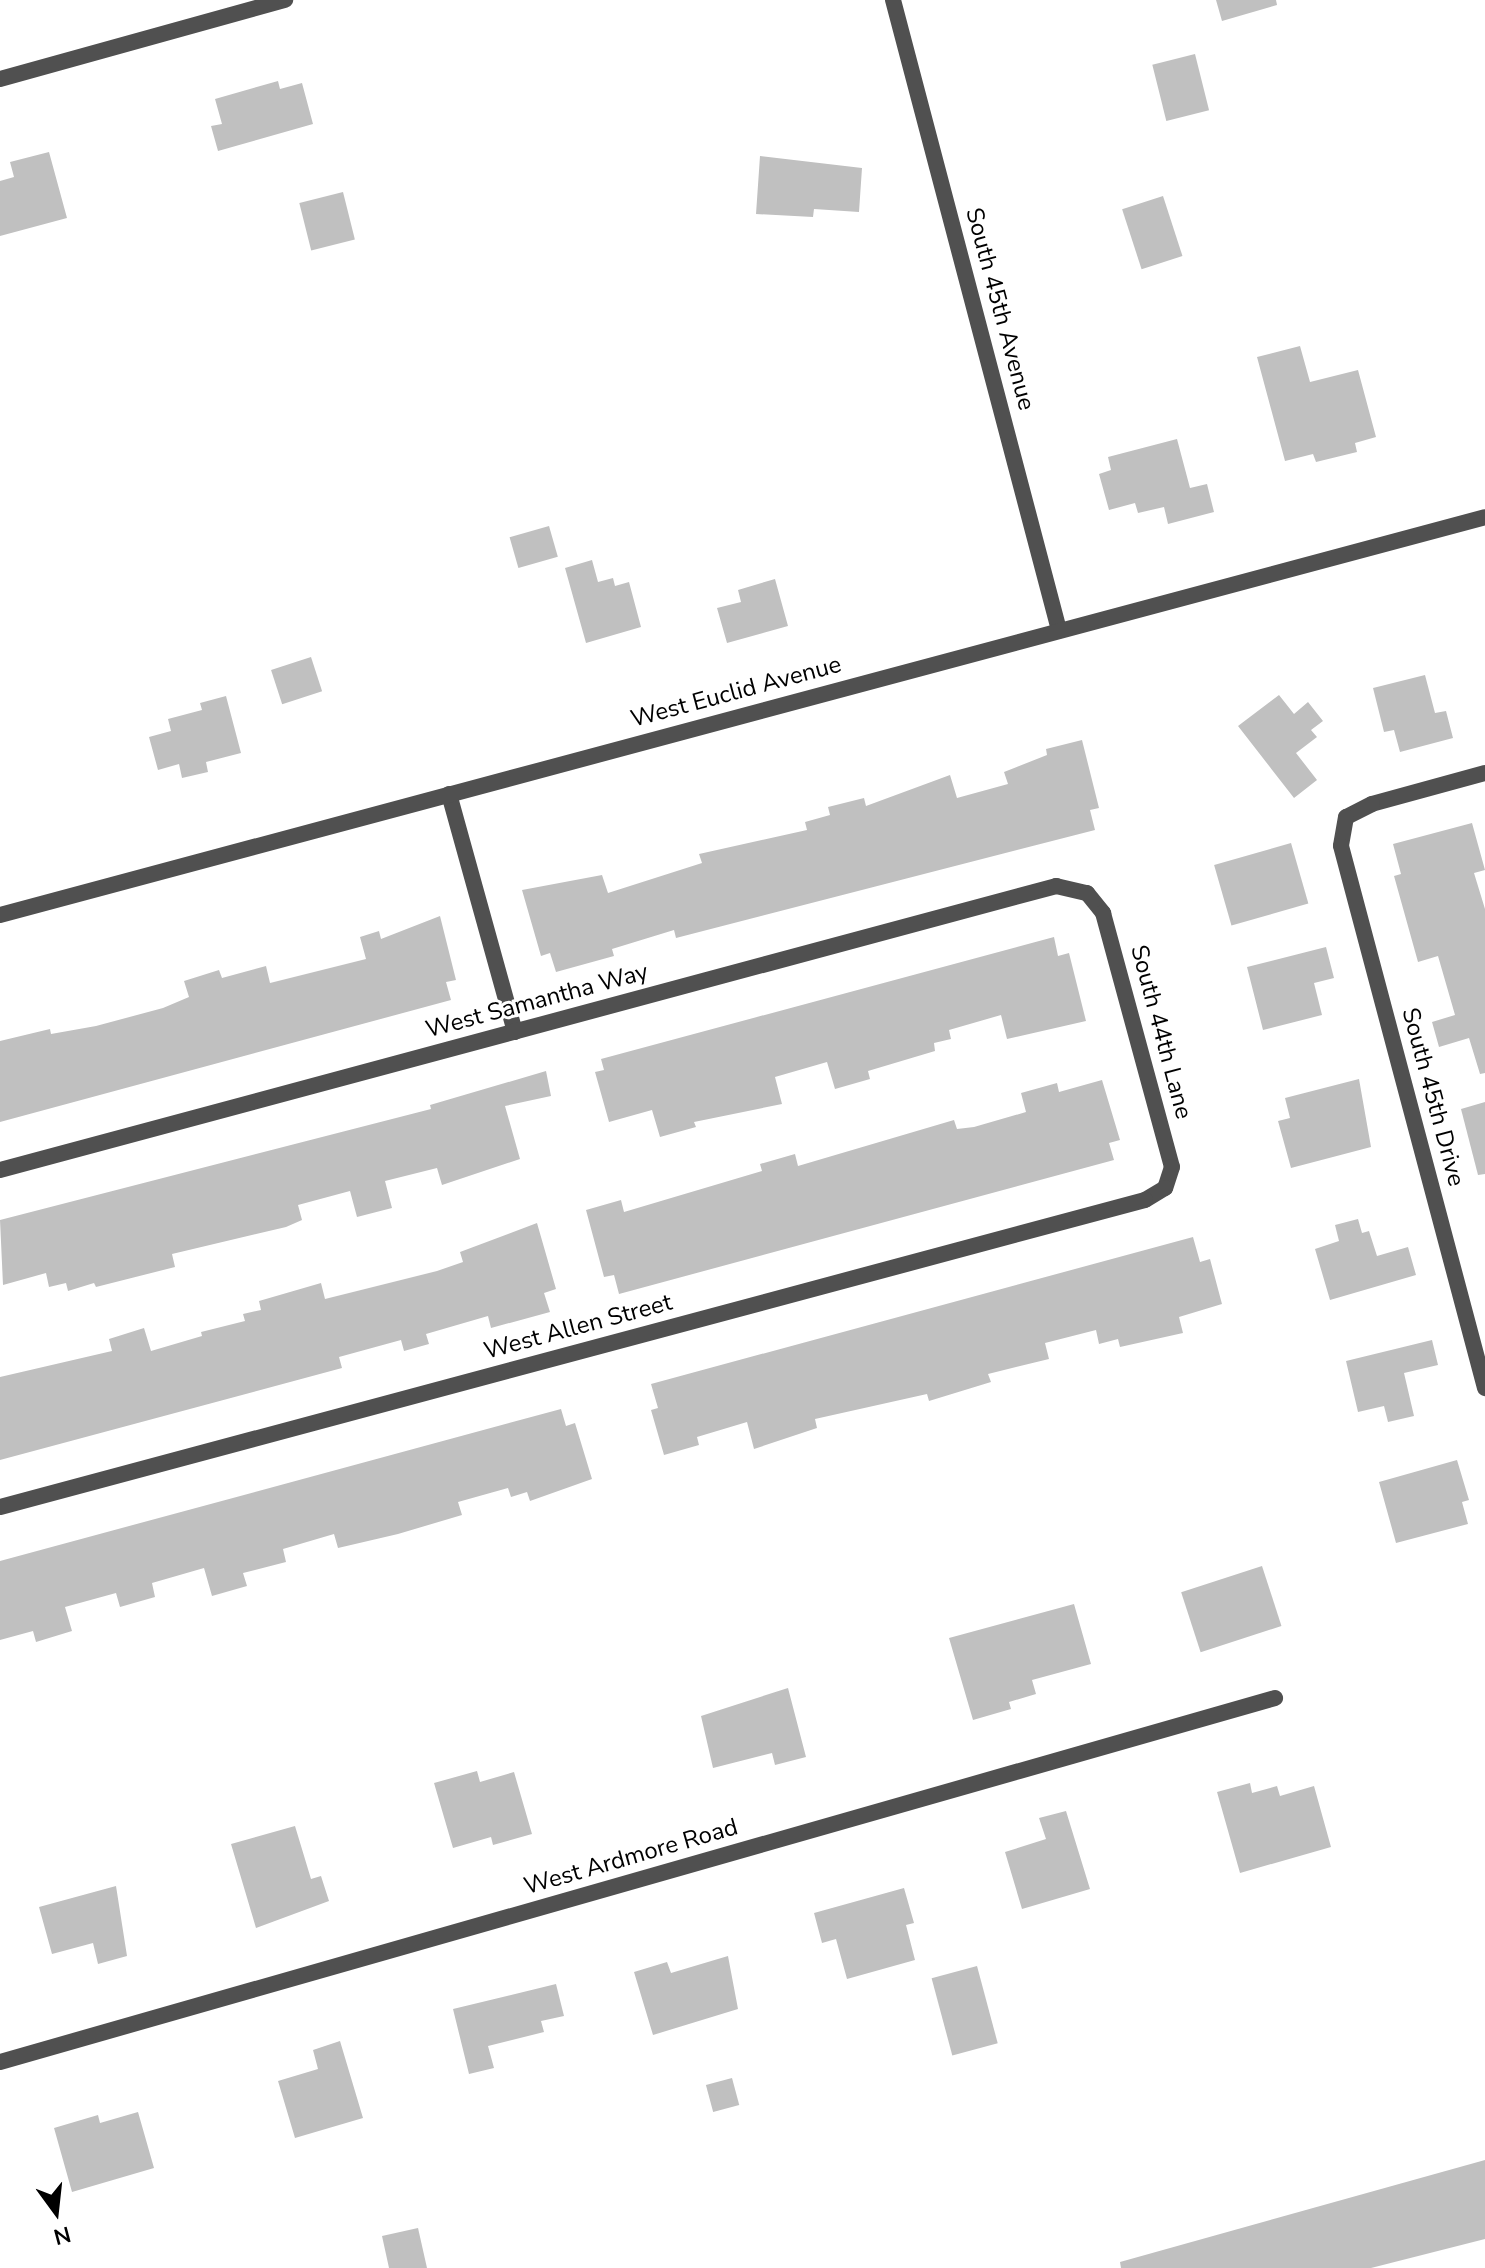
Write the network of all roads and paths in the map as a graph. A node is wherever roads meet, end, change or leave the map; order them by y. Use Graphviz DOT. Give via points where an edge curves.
graph roads {
  1 [pos="285,0"];
  2 [pos="893,0"];
  3 [pos="0,79"];
  4 [pos="1485,517"];
  5 [pos="1059,630"];
  6 [pos="1485,773"];
  7 [pos="449,794"];
  8 [pos="1087,893"];
  9 [pos="0,915"];
  10 [pos="515,1032"];
  11 [pos="0,1170"];
  12 [pos="1165,1188"];
  13 [pos="1485,1388"];
  14 [pos="0,1507"];
  15 [pos="1275,1698"];
  16 [pos="0,2062"];
  1 -- 3 [label="street"];
  2 -- 5 [label="street, South 45th Avenue"];
  4 -- 5 [label="street, West Euclid Avenue"];
  5 -- 7 [label="street, West Euclid Avenue"];
  6 -- 13 [label="street, South 45th Drive" via="1372,804 1346,817 1341,846"];
  7 -- 9 [label="street, West Euclid Avenue"];
  7 -- 10 [label="street"];
  8 -- 10 [label="street, West Samantha Way" via="1056,886"];
  8 -- 12 [label="street, South 44th Lane" via="1103,913 1172,1167"];
  10 -- 11 [label="street, West Samantha Way"];
  12 -- 14 [label="street, West Allen Street" via="1145,1200"];
  15 -- 16 [label="street, West Ardmore Road"];
}
